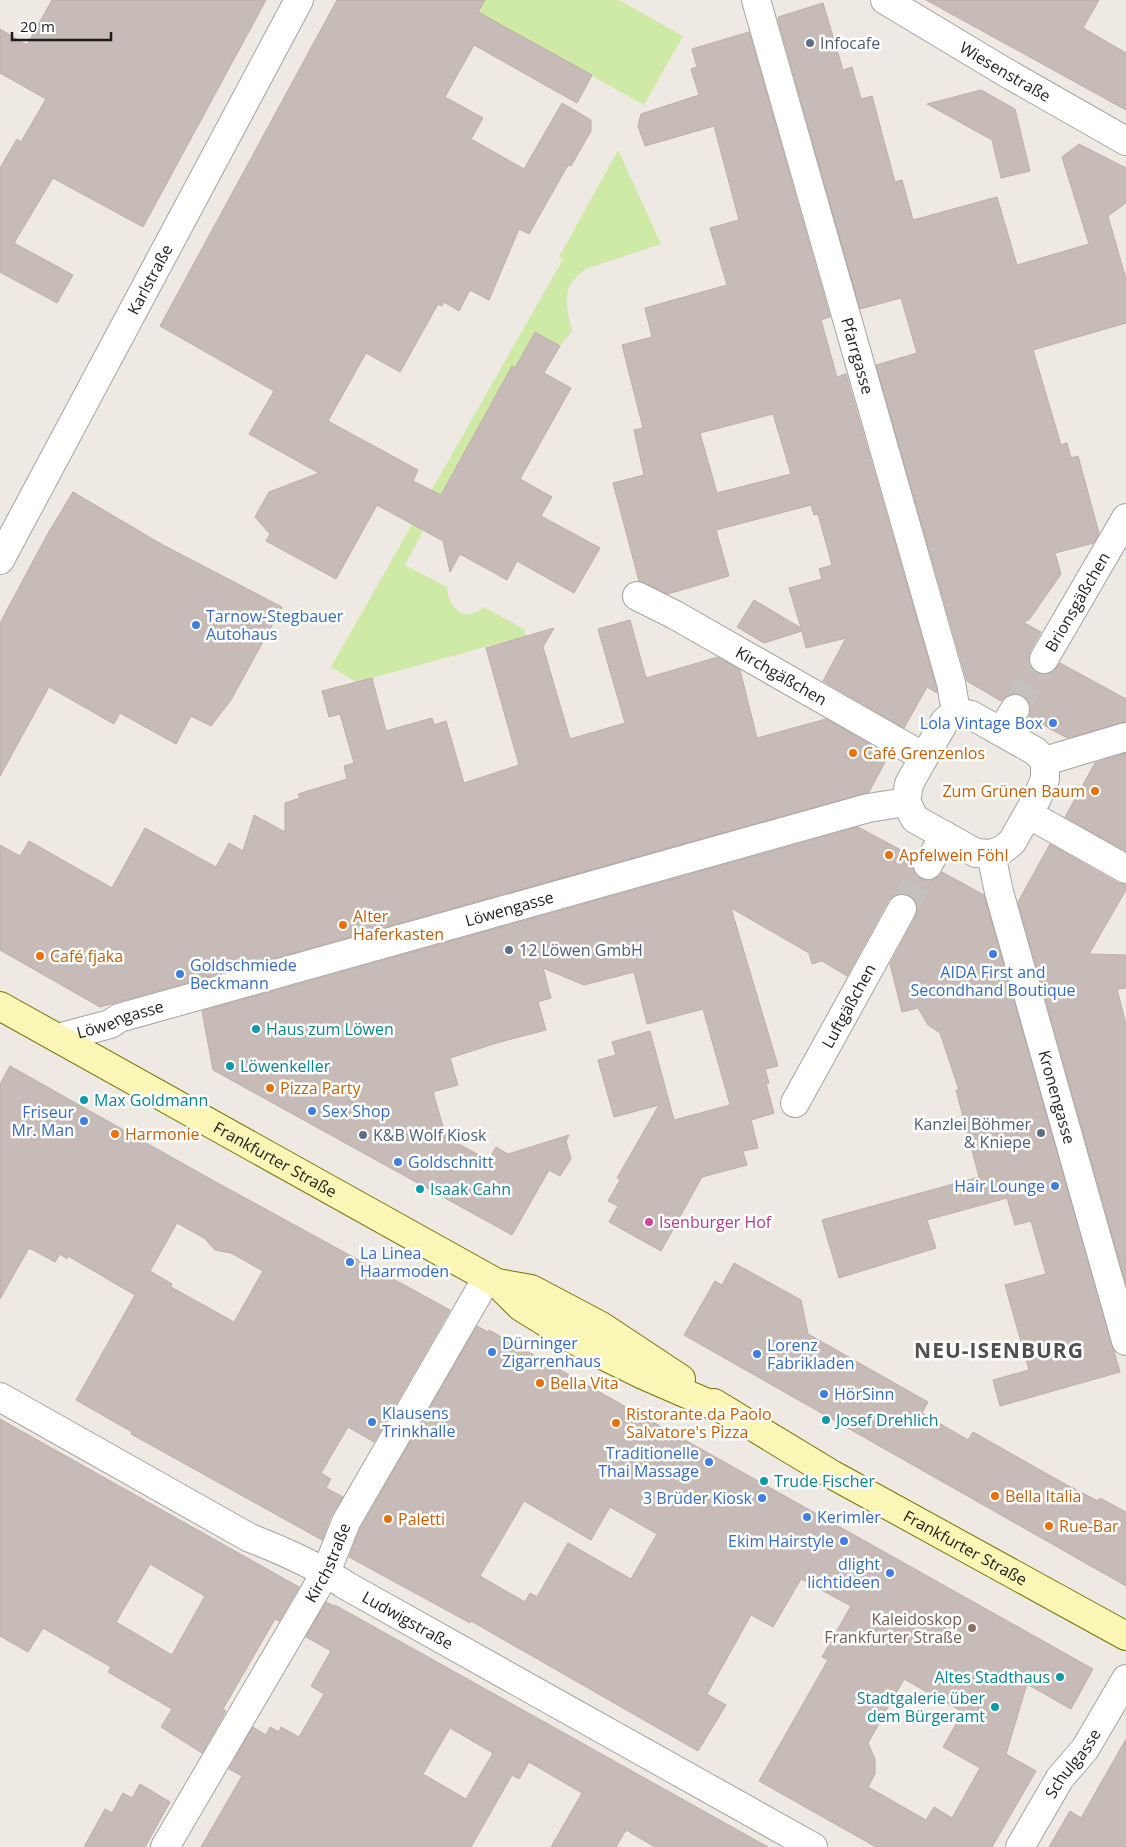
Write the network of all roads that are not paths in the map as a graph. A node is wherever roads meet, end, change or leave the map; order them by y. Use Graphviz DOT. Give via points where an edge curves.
graph roads {
  1 [pos="299,0"];
  2 [pos="756,0"];
  3 [pos="885,0"];
  4 [pos="924,9"];
  5 [pos="1126,141"];
  6 [pos="1126,518"];
  7 [pos="0,560"];
  8 [pos="637,596"];
  9 [pos="1044,659"];
  10 [pos="956,712"];
  11 [pos="1126,737"];
  12 [pos="924,757"];
  13 [pos="1044,761"];
  14 [pos="906,802"];
  15 [pos="1032,806"];
  16 [pos="944,835"];
  17 [pos="991,854"];
  18 [pos="928,865"];
  19 [pos="1126,870"];
  20 [pos="902,909"];
  21 [pos="0,1006"];
  22 [pos="58,1038"];
  23 [pos="795,1103"];
  24 [pos="492,1280"];
  25 [pos="1126,1341"];
  26 [pos="0,1397"];
  27 [pos="326,1572"];
  28 [pos="1126,1636"];
  29 [pos="1126,1679"];
  30 [pos="165,1847"];
  31 [pos="814,1847"];
  32 [pos="1020,1847"];
  1 -- 7 [label="street, Karlstraße"];
  2 -- 10 [label="street, Pfarrgasse" via="951,683"];
  3 -- 4 [label="street, Wiesenstraße"];
  4 -- 5 [label="street, Wiesenstraße" via="1004,72"];
  6 -- 9 [label="street, Brionsgäßchen"];
  8 -- 12 [label="street, Kirchgäßchen"];
  10 -- 12 [label="street" via="944,722"];
  10 -- 13 [label="street" via="1008,720"];
  11 -- 13 [label="street"];
  12 -- 14 [label="street" via="909,784"];
  13 -- 15 [label="street" via="1046,779"];
  14 -- 16 [label="street" via="915,819"];
  14 -- 22 [label="street, Löwengasse" via="858,811 128,1015 110,1024"];
  15 -- 17 [label="street" via="1012,842"];
  15 -- 19 [label="street"];
  16 -- 17 [label="street" via="976,853"];
  16 -- 18 [label="street"];
  17 -- 25 [label="street, Kronengasse" via="1001,901"];
  20 -- 23 [label="street, Luftgäßchen"];
  21 -- 22 [label="main road, Frankfurter Straße"];
  22 -- 24 [label="main road, Frankfurter Straße"];
  24 -- 27 [label="street, Kirchstraße" via="346,1522"];
  24 -- 28 [label="main road, Frankfurter Straße" via="531,1290 601,1326 728,1412 833,1475"];
  26 -- 27 [label="street, Ludwigstraße" via="250,1538"];
  27 -- 30 [label="street, Kirchstraße"];
  27 -- 31 [label="street, Ludwigstraße"];
  29 -- 32 [label="street, Schulgasse" via="1085,1749 1060,1778"];
}
